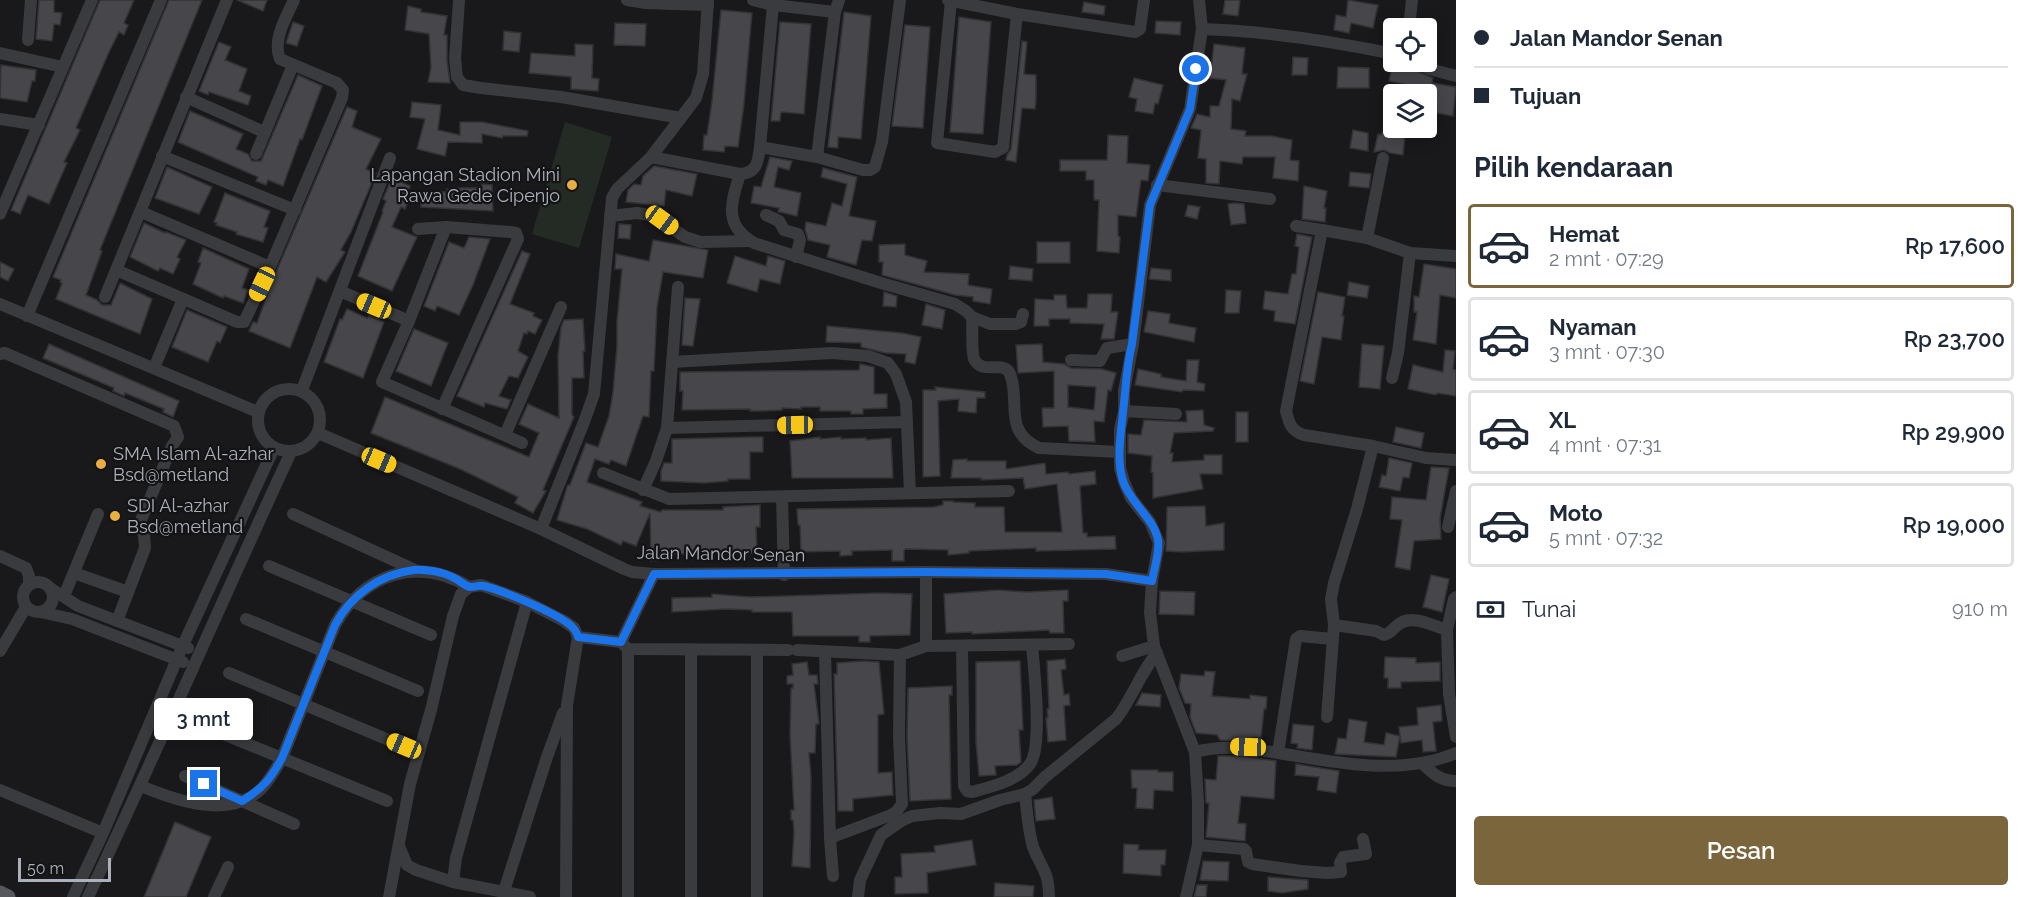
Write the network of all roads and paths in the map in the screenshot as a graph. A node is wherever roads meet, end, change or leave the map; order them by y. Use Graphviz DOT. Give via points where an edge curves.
graph roads {
  1 [pos="31,0"];
  2 [pos="92,0"];
  3 [pos="161,0"];
  4 [pos="227,0"];
  5 [pos="294,0"];
  6 [pos="459,0"];
  7 [pos="627,0"];
  8 [pos="753,0"];
  9 [pos="900,0"];
  10 [pos="950,0"];
  11 [pos="1144,0"];
  12 [pos="1199,0"];
  13 [pos="1412,0"];
  14 [pos="646,1"];
  15 [pos="708,2"];
  16 [pos="773,5"];
  17 [pos="837,6"];
  18 [pos="1017,14"];
  19 [pos="1410,18"];
  20 [pos="1202,29"];
  21 [pos="28,40"];
  22 [pos="1383,52"];
  23 [pos="0,53"];
  24 [pos="293,65"];
  25 [pos="63,67"];
  26 [pos="1437,71"];
  27 [pos="1456,76"];
  28 [pos="186,98"];
  29 [pos="681,118"];
  30 [pos="0,120"];
  31 [pos="39,126"];
  32 [pos="264,132"];
  33 [pos="760,147"];
  34 [pos="256,154"];
  35 [pos="162,156"];
  36 [pos="651,157"];
  37 [pos="817,157"];
  38 [pos="390,158"];
  39 [pos="1383,158"];
  40 [pos="740,174"];
  41 [pos="1157,185"];
  42 [pos="1270,199"];
  43 [pos="295,210"];
  44 [pos="141,212"];
  45 [pos="0,214"];
  46 [pos="766,215"];
  47 [pos="610,216"];
  48 [pos="1296,226"];
  49 [pos="446,227"];
  50 [pos="418,229"];
  51 [pos="1322,230"];
  52 [pos="1367,238"];
  53 [pos="750,241"];
  54 [pos="1410,253"];
  55 [pos="1456,256"];
  56 [pos="796,257"];
  57 [pos="270,267"];
  58 [pos="116,270"];
  59 [pos="678,287"];
  60 [pos="340,291"];
  61 [pos="105,297"];
  62 [pos="183,299"];
  63 [pos="0,304"];
  64 [pos="561,307"];
  65 [pos="1023,314"];
  66 [pos="27,316"];
  67 [pos="972,317"];
  68 [pos="409,321"];
  69 [pos="1132,344"];
  70 [pos="0,354"];
  71 [pos="1071,360"];
  72 [pos="672,362"];
  73 [pos="154,368"];
  74 [pos="1392,378"];
  75 [pos="302,390"];
  76 [pos="442,408"];
  77 [pos="1124,411"];
  78 [pos="258,412"];
  79 [pos="1176,414"];
  80 [pos="907,422"];
  81 [pos="668,428"];
  82 [pos="318,434"];
  83 [pos="505,435"];
  84 [pos="522,443"];
  85 [pos="1373,446"];
  86 [pos="274,448"];
  87 [pos="291,452"];
  88 [pos="1120,452"];
  89 [pos="1456,460"];
  90 [pos="603,473"];
  91 [pos="643,490"];
  92 [pos="1009,491"];
  93 [pos="1456,491"];
  94 [pos="910,493"];
  95 [pos="782,497"];
  96 [pos="98,514"];
  97 [pos="293,514"];
  98 [pos="1449,527"];
  99 [pos="541,529"];
  100 [pos="0,556"];
  101 [pos="269,566"];
  102 [pos="416,570"];
  103 [pos="926,572"];
  104 [pos="74,573"];
  105 [pos="654,574"];
  106 [pos="784,574"];
  107 [pos="1152,581"];
  108 [pos="29,585"];
  109 [pos="469,587"];
  110 [pos="50,588"];
  111 [pos="128,592"];
  112 [pos="64,596"];
  113 [pos="1456,597"];
  114 [pos="205,599"];
  115 [pos="351,601"];
  116 [pos="527,602"];
  117 [pos="219,606"];
  118 [pos="26,607"];
  119 [pos="40,612"];
  120 [pos="246,620"];
  121 [pos="117,621"];
  122 [pos="1334,625"];
  123 [pos="1447,630"];
  124 [pos="431,635"];
  125 [pos="578,637"];
  126 [pos="1333,639"];
  127 [pos="1069,644"];
  128 [pos="183,645"];
  129 [pos="1032,645"];
  130 [pos="625,646"];
  131 [pos="926,646"];
  132 [pos="962,646"];
  133 [pos="692,650"];
  134 [pos="757,650"];
  135 [pos="1155,650"];
  136 [pos="0,651"];
  137 [pos="325,652"];
  138 [pos="825,652"];
  139 [pos="199,653"];
  140 [pos="900,655"];
  141 [pos="1122,656"];
  142 [pos="177,660"];
  143 [pos="193,666"];
  144 [pos="229,672"];
  145 [pos="418,691"];
  146 [pos="303,703"];
  147 [pos="567,705"];
  148 [pos="1327,717"];
  149 [pos="206,727"];
  150 [pos="1456,737"];
  151 [pos="404,746"];
  152 [pos="1195,752"];
  153 [pos="1278,753"];
  154 [pos="1456,753"];
  155 [pos="282,758"];
  156 [pos="1423,764"];
  157 [pos="185,776"];
  158 [pos="1456,781"];
  159 [pos="141,786"];
  160 [pos="0,790"];
  161 [pos="1026,794"];
  162 [pos="242,801"];
  163 [pos="387,801"];
  164 [pos="294,824"];
  165 [pos="103,833"];
  166 [pos="830,838"];
  167 [pos="1363,839"];
  168 [pos="399,844"];
  169 [pos="1198,845"];
  170 [pos="228,867"];
  171 [pos="833,876"];
  172 [pos="453,882"];
  173 [pos="504,891"];
  174 [pos="0,892"];
  175 [pos="8,897"];
  176 [pos="73,897"];
  177 [pos="88,897"];
  178 [pos="214,897"];
  179 [pos="388,897"];
  180 [pos="530,897"];
  181 [pos="566,897"];
  182 [pos="628,897"];
  183 [pos="691,897"];
  184 [pos="757,897"];
  185 [pos="858,897"];
  186 [pos="1048,897"];
  187 [pos="1186,897"];
  1 -- 21 [label="street"];
  2 -- 25 [label="street"];
  3 -- 66 [label="street"];
  4 -- 28 [label="street"];
  5 -- 24 [label="street" via="276,51 280,59"];
  6 -- 29 [label="street" via="455,59 457,77 463,85 561,96"];
  7 -- 14 [label="street"];
  8 -- 16 [label="street"];
  9 -- 37 [label="street" via="882,142 875,166 863,170"];
  10 -- 18 [label="street"];
  10 -- 18 [label="street" via="937,143 995,152 1003,148"];
  11 -- 18 [label="street" via="1140,29 1135,32"];
  12 -- 20 [label="street"];
  13 -- 19 [label="street"];
  14 -- 15 [label="street"];
  15 -- 29 [label="street" via="703,74 696,98"];
  16 -- 17 [label="street"];
  16 -- 33 [label="street"];
  17 -- 37 [label="street"];
  20 -- 22 [label="street" via="1322,39"];
  20 -- 41 [label="street" via="1190,109"];
  23 -- 25 [label="street"];
  24 -- 32 [label="street"];
  24 -- 43 [label="street" via="337,83 343,90"];
  25 -- 31 [label="street"];
  26 -- 27 [label="street"];
  28 -- 32 [label="street"];
  28 -- 35 [label="street"];
  29 -- 36 [label="street"];
  30 -- 31 [label="street"];
  31 -- 45 [label="street"];
  32 -- 34 [label="street"];
  33 -- 37 [label="street"];
  33 -- 40 [label="street" via="757,166"];
  35 -- 43 [label="street"];
  35 -- 44 [label="street"];
  36 -- 40 [label="street"];
  36 -- 47 [label="street" via="617,189"];
  38 -- 60 [label="street"];
  39 -- 52 [label="street"];
  40 -- 53 [label="street" via="731,202 734,221 741,235"];
  41 -- 42 [label="street"];
  41 -- 69 [label="street" via="1150,205"];
  43 -- 57 [label="street"];
  44 -- 57 [label="street"];
  44 -- 58 [label="street"];
  46 -- 56 [label="street" via="779,221 784,230 798,234"];
  47 -- 53 [label="street" via="656,216 685,237 701,242"];
  47 -- 99 [label="street" via="594,394"];
  48 -- 51 [label="street"];
  49 -- 50 [label="street"];
  49 -- 68 [label="street"];
  49 -- 76 [label="street" via="510,232 516,233 518,239"];
  51 -- 52 [label="street"];
  51 -- 85 [label="street" via="1286,411 1288,421 1295,432 1304,435"];
  52 -- 54 [label="street"];
  53 -- 56 [label="street"];
  54 -- 55 [label="street"];
  54 -- 74 [label="street"];
  56 -- 67 [label="street" via="955,304"];
  57 -- 62 [label="street" via="244,322"];
  58 -- 61 [label="street"];
  58 -- 62 [label="street"];
  59 -- 72 [label="street"];
  60 -- 68 [label="street"];
  60 -- 75 [label="street"];
  62 -- 73 [label="street"];
  63 -- 66 [label="street"];
  64 -- 83 [label="street"];
  65 -- 67 [label="street" via="1021,322 1001,325"];
  66 -- 73 [label="street"];
  67 -- 88 [label="street" via="973,358 986,368 1008,370 1015,417 1029,444 1039,448"];
  68 -- 76 [label="street" via="382,382"];
  69 -- 71 [label="street" via="1107,348 1100,361"];
  69 -- 77 [label="street"];
  70 -- 111 [label="street" via="174,426 178,437 140,525 145,548"];
  72 -- 80 [label="street" via="832,353 868,356 888,363 896,374 906,402"];
  72 -- 81 [label="street"];
  73 -- 78 [label="street"];
  75 -- 78 [label="street" via="284,388 267,396"];
  75 -- 82 [label="street" via="315,401 321,417"];
  76 -- 83 [label="street"];
  77 -- 79 [label="street"];
  77 -- 88 [label="street"];
  78 -- 86 [label="street" via="258,426"];
  80 -- 81 [label="street"];
  80 -- 94 [label="street"];
  81 -- 91 [label="street"];
  82 -- 87 [label="street" via="312,443"];
  82 -- 99 [label="street, Jalan Mandor Senan"];
  83 -- 84 [label="street"];
  85 -- 89 [label="street" via="1426,458"];
  85 -- 122 [label="street" via="1334,583"];
  86 -- 87 [label="street"];
  86 -- 114 [label="street"];
  87 -- 117 [label="street"];
  88 -- 107 [label="street" via="1124,482 1159,543"];
  90 -- 91 [label="street"];
  91 -- 95 [label="street" via="669,499"];
  92 -- 94 [label="street"];
  93 -- 98 [label="street"];
  94 -- 95 [label="street"];
  95 -- 106 [label="street"];
  96 -- 104 [label="street"];
  97 -- 102 [label="street"];
  99 -- 105 [label="street, Jalan Mandor Senan" via="632,572"];
  100 -- 108 [label="street" via="26,568"];
  101 -- 115 [label="street"];
  102 -- 109 [label="street" via="452,577"];
  102 -- 115 [label="street" via="390,575 368,586"];
  103 -- 106 [label="street, Jalan Mandor Senan"];
  103 -- 107 [label="street, Jalan Mandor Senan" via="1106,574"];
  103 -- 131 [label="street"];
  104 -- 111 [label="street"];
  104 -- 112 [label="street"];
  105 -- 106 [label="street, Jalan Mandor Senan"];
  105 -- 130 [label="street"];
  107 -- 135 [label="street" via="1150,612"];
  108 -- 110 [label="street" via="44,583"];
  108 -- 118 [label="street" via="24,591"];
  109 -- 116 [label="street" via="481,585"];
  109 -- 168 [label="street" via="461,594 453,616 410,784"];
  110 -- 112 [label="street"];
  110 -- 119 [label="street" via="52,603"];
  111 -- 121 [label="street"];
  112 -- 121 [label="street" via="78,606"];
  113 -- 123 [label="street"];
  114 -- 117 [label="street"];
  114 -- 128 [label="street"];
  115 -- 124 [label="street"];
  115 -- 137 [label="street" via="341,612"];
  116 -- 125 [label="street" via="574,628"];
  116 -- 172 [label="street" via="456,858"];
  117 -- 139 [label="street"];
  118 -- 119 [label="street"];
  118 -- 136 [label="street"];
  119 -- 142 [label="street" via="72,619"];
  120 -- 137 [label="street"];
  121 -- 128 [label="street"];
  122 -- 123 [label="street" via="1384,635 1406,620 1415,620"];
  122 -- 126 [label="street"];
  123 -- 150 [label="street" via="1449,694"];
  125 -- 130 [label="street"];
  125 -- 147 [label="street"];
  126 -- 148 [label="street"];
  126 -- 153 [label="street" via="1296,639"];
  127 -- 129 [label="street"];
  128 -- 139 [label="street"];
  128 -- 142 [label="street"];
  129 -- 132 [label="street"];
  129 -- 132 [label="street" via="1034,754 1029,765 1015,776 972,792 964,786"];
  130 -- 133 [label="street"];
  130 -- 182 [label="street"];
  131 -- 132 [label="street"];
  131 -- 140 [label="street"];
  133 -- 134 [label="street"];
  133 -- 183 [label="street"];
  134 -- 138 [label="street"];
  134 -- 184 [label="street"];
  135 -- 141 [label="street"];
  135 -- 152 [label="street"];
  135 -- 161 [label="street" via="1116,719"];
  137 -- 145 [label="street"];
  137 -- 146 [label="street"];
  138 -- 140 [label="street"];
  138 -- 166 [label="street"];
  139 -- 143 [label="street"];
  140 -- 166 [label="street" via="902,804 891,815"];
  142 -- 143 [label="street"];
  142 -- 165 [label="street"];
  143 -- 159 [label="street"];
  144 -- 146 [label="street"];
  146 -- 151 [label="street"];
  146 -- 155 [label="street"];
  147 -- 173 [label="street"];
  147 -- 181 [label="street"];
  149 -- 155 [label="street"];
  152 -- 153 [label="street" via="1230,746"];
  152 -- 169 [label="street"];
  153 -- 156 [label="street" via="1364,765"];
  154 -- 156 [label="street"];
  155 -- 162 [label="street" via="260,790"];
  155 -- 163 [label="street"];
  156 -- 158 [label="street" via="1434,776"];
  157 -- 162 [label="street"];
  159 -- 162 [label="street" via="197,804"];
  159 -- 177 [label="street"];
  160 -- 165 [label="street"];
  161 -- 185 [label="street" via="961,814 912,816 901,821 881,835 860,880"];
  161 -- 186 [label="street" via="1030,834 1047,874"];
  162 -- 164 [label="street"];
  165 -- 176 [label="street"];
  166 -- 171 [label="street"];
  167 -- 169 [label="street" via="1366,854 1343,857 1341,872 1327,873 1252,864 1244,849"];
  168 -- 172 [label="street" via="408,865"];
  168 -- 179 [label="street"];
  169 -- 187 [label="street"];
  170 -- 178 [label="street"];
  172 -- 173 [label="street"];
  173 -- 180 [label="street"];
  174 -- 175 [label="main road"];
}
